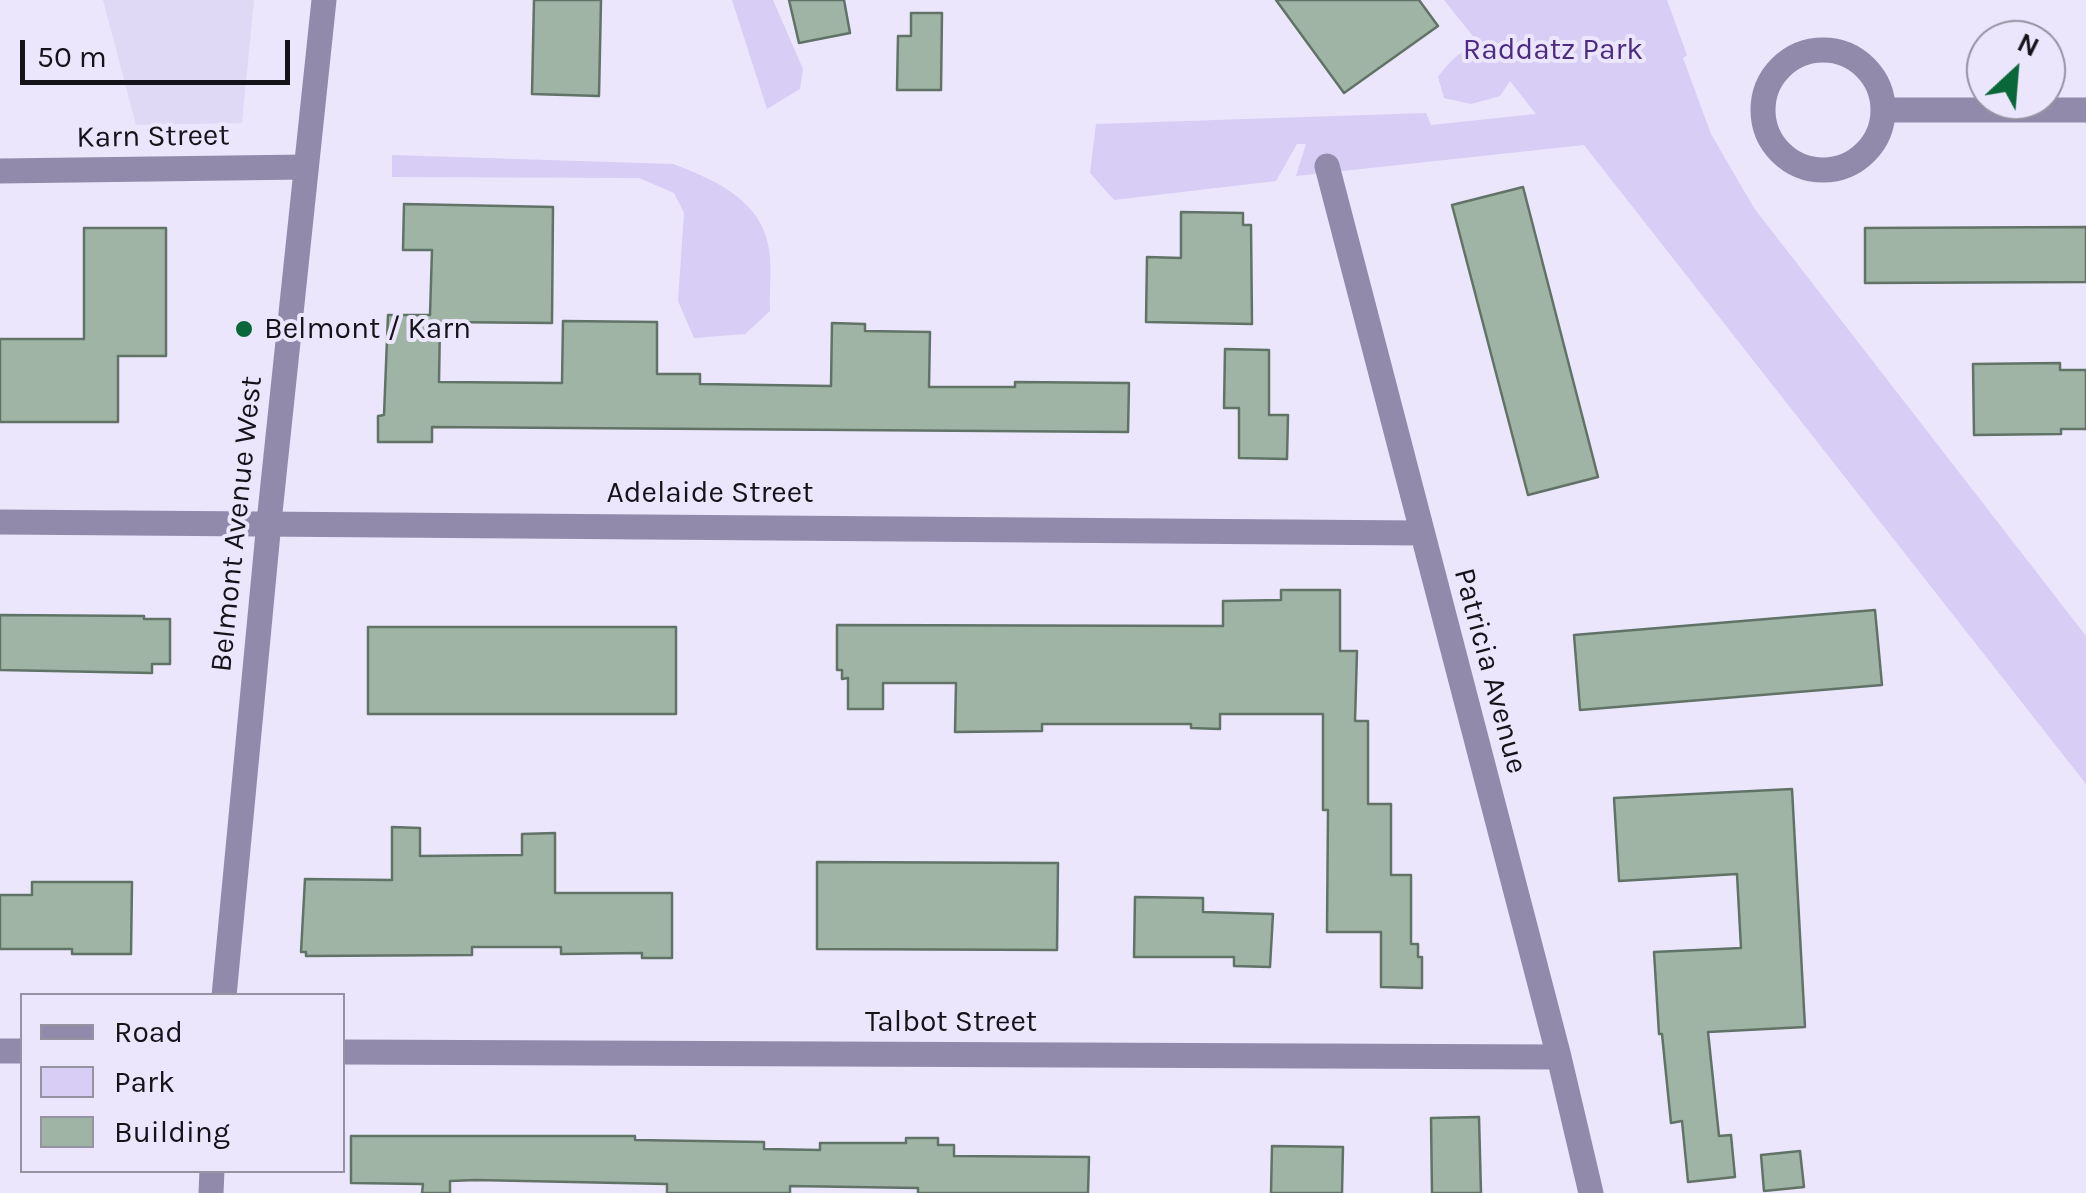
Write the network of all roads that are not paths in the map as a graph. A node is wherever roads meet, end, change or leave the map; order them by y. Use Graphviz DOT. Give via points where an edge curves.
graph roads {
  1 [pos="324,0"];
  2 [pos="1883,110"];
  3 [pos="2086,110"];
  4 [pos="1326,166"];
  5 [pos="306,167"];
  6 [pos="0,171"];
  7 [pos="0,522"];
  8 [pos="269,522"];
  9 [pos="1420,532"];
  10 [pos="224,993"];
  11 [pos="345,1052"];
  12 [pos="1559,1058"];
  13 [pos="1591,1193"];
  1 -- 5 [label="street, Belmont Avenue West"];
  2 -- 2 [label="street" via="1880,131 1854,162 1814,170 1778,151 1762,114 1774,74 1788,60 1828,50 1864,66 1877,83"];
  2 -- 3 [label="street"];
  4 -- 9 [label="street, Patricia Avenue"];
  5 -- 6 [label="street, Karn Street"];
  5 -- 8 [label="street, Belmont Avenue West"];
  7 -- 8 [label="street, Adelaide Street"];
  8 -- 9 [label="street, Adelaide Street"];
  8 -- 10 [label="street, Belmont Avenue West"];
  9 -- 12 [label="street, Patricia Avenue"];
  11 -- 12 [label="street, Talbot Street"];
  12 -- 13 [label="street, Patricia Avenue"];
}
